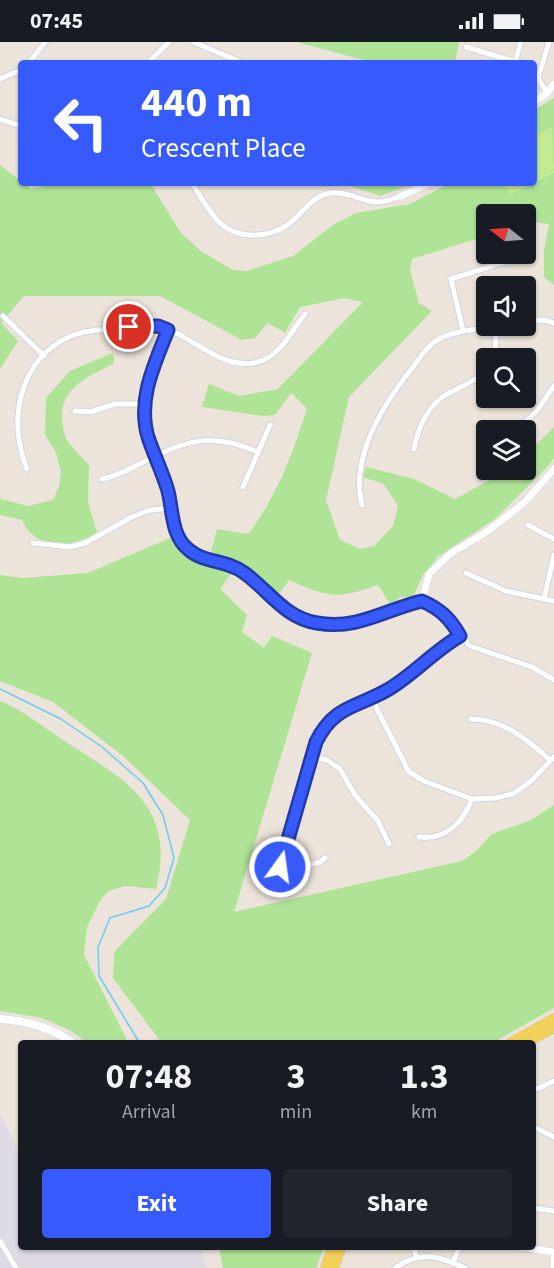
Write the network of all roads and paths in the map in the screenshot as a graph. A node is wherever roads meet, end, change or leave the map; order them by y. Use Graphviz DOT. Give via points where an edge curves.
graph roads {
  1 [pos="45,42"];
  2 [pos="169,42"];
  3 [pos="193,42"];
  4 [pos="481,42"];
  5 [pos="521,42"];
  6 [pos="549,42"];
  7 [pos="466,47"];
  8 [pos="479,50"];
  9 [pos="31,60"];
  10 [pos="152,60"];
  11 [pos="236,60"];
  12 [pos="511,60"];
  13 [pos="517,60"];
  14 [pos="18,71"];
  15 [pos="0,79"];
  16 [pos="554,84"];
  17 [pos="547,93"];
  18 [pos="537,100"];
  19 [pos="0,119"];
  20 [pos="18,125"];
  21 [pos="194,186"];
  22 [pos="423,186"];
  23 [pos="401,196"];
  24 [pos="498,264"];
  25 [pos="305,314"];
  26 [pos="3,316"];
  27 [pos="536,319"];
  28 [pos="554,323"];
  29 [pos="476,329"];
  30 [pos="168,330"];
  31 [pos="463,331"];
  32 [pos="44,356"];
  33 [pos="476,379"];
  34 [pos="554,386"];
  35 [pos="145,404"];
  36 [pos="75,411"];
  37 [pos="528,420"];
  38 [pos="270,424"];
  39 [pos="414,449"];
  40 [pos="258,452"];
  41 [pos="155,456"];
  42 [pos="27,469"];
  43 [pos="554,469"];
  44 [pos="102,479"];
  45 [pos="243,487"];
  46 [pos="362,505"];
  47 [pos="171,508"];
  48 [pos="528,525"];
  49 [pos="554,539"];
  50 [pos="33,543"];
  51 [pos="554,555"];
  52 [pos="466,573"];
  53 [pos="544,599"];
  54 [pos="422,601"];
  55 [pos="554,602"];
  56 [pos="460,636"];
  57 [pos="554,680"];
  58 [pos="371,697"];
  59 [pos="471,719"];
  60 [pos="312,756"];
  61 [pos="552,759"];
  62 [pos="472,799"];
  63 [pos="419,837"];
  64 [pos="389,844"];
  65 [pos="325,858"];
  66 [pos="554,1018"];
  67 [pos="0,1019"];
  68 [pos="554,1028"];
  69 [pos="68,1040"];
  70 [pos="515,1040"];
  71 [pos="532,1040"];
  72 [pos="554,1081"];
  73 [pos="536,1089"];
  74 [pos="536,1128"];
  75 [pos="554,1137"];
  76 [pos="536,1209"];
  77 [pos="554,1211"];
  78 [pos="0,1240"];
  79 [pos="536,1249"];
  80 [pos="332,1250"];
  81 [pos="341,1250"];
  82 [pos="414,1250"];
  83 [pos="458,1250"];
  84 [pos="553,1252"];
  85 [pos="416,1256"];
  86 [pos="453,1262"];
  87 [pos="16,1268"];
  88 [pos="325,1268"];
  89 [pos="334,1268"];
  90 [pos="395,1268"];
  91 [pos="465,1268"];
  92 [pos="553,1268"];
  1 -- 9 [label="street"];
  2 -- 10 [label="street"];
  3 -- 11 [label="street"];
  4 -- 8 [label="street"];
  5 -- 13 [label="street"];
  6 -- 17 [label="street" via="538,78"];
  7 -- 8 [label="street"];
  8 -- 12 [label="street"];
  14 -- 15 [label="street"];
  16 -- 17 [label="street"];
  17 -- 18 [label="street"];
  19 -- 20 [label="street"];
  21 -- 23 [label="street" via="220,223 236,232 255,235 275,232 290,224 314,200 330,193 375,202"];
  22 -- 23 [label="street"];
  24 -- 31 [label="street" via="451,279"];
  25 -- 30 [label="street" via="271,357 256,363 228,361"];
  26 -- 32 [label="street"];
  27 -- 28 [label="street"];
  29 -- 31 [label="street"];
  30 -- 32 [label="street" via="150,325 87,331 59,343"];
  30 -- 35 [label="street" via="153,366"];
  31 -- 46 [label="street" via="431,344 393,392 369,436 358,490"];
  32 -- 42 [label="street" via="25,379 20,394 18,436"];
  33 -- 39 [label="street" via="446,394 428,412 417,431"];
  34 -- 37 [label="street"];
  35 -- 36 [label="street"];
  35 -- 41 [label="street" via="148,438"];
  38 -- 40 [label="street"];
  40 -- 41 [label="street" via="220,439 204,439"];
  40 -- 45 [label="street"];
  41 -- 44 [label="street"];
  41 -- 47 [label="street"];
  43 -- 54 [label="street" via="524,503 429,574"];
  47 -- 50 [label="street" via="134,516 86,543 70,547"];
  47 -- 54 [label="street" via="179,540 189,551 242,570 273,602 314,623 362,623"];
  48 -- 49 [label="street"];
  51 -- 53 [label="street"];
  52 -- 53 [label="street" via="506,591"];
  53 -- 55 [label="street"];
  54 -- 56 [label="street" via="438,608"];
  56 -- 57 [label="street" via="478,650 532,668"];
  56 -- 58 [label="street" via="389,689"];
  58 -- 60 [label="street" via="332,717 322,729"];
  58 -- 62 [label="street" via="410,772"];
  59 -- 61 [label="street" via="483,719 514,732"];
  60 -- 64 [label="street" via="340,769 355,795 378,821"];
  60 -- 65 [label="street" via="280,867 285,872"];
  61 -- 62 [label="street" via="513,794"];
  62 -- 63 [label="street" via="465,817 454,828 428,838"];
  66 -- 70 [label="main road"];
  67 -- 69 [label="main road" via="45,1027"];
  68 -- 71 [label="main road"];
  72 -- 73 [label="street"];
  74 -- 75 [label="street"];
  76 -- 77 [label="street"];
  78 -- 87 [label="street"];
  79 -- 84 [label="street"];
  80 -- 88 [label="main road"];
  81 -- 89 [label="main road"];
  82 -- 85 [label="street"];
  83 -- 86 [label="street"];
  84 -- 92 [label="street"];
  85 -- 86 [label="street" via="431,1254"];
  85 -- 90 [label="street"];
  86 -- 91 [label="street"];
}
